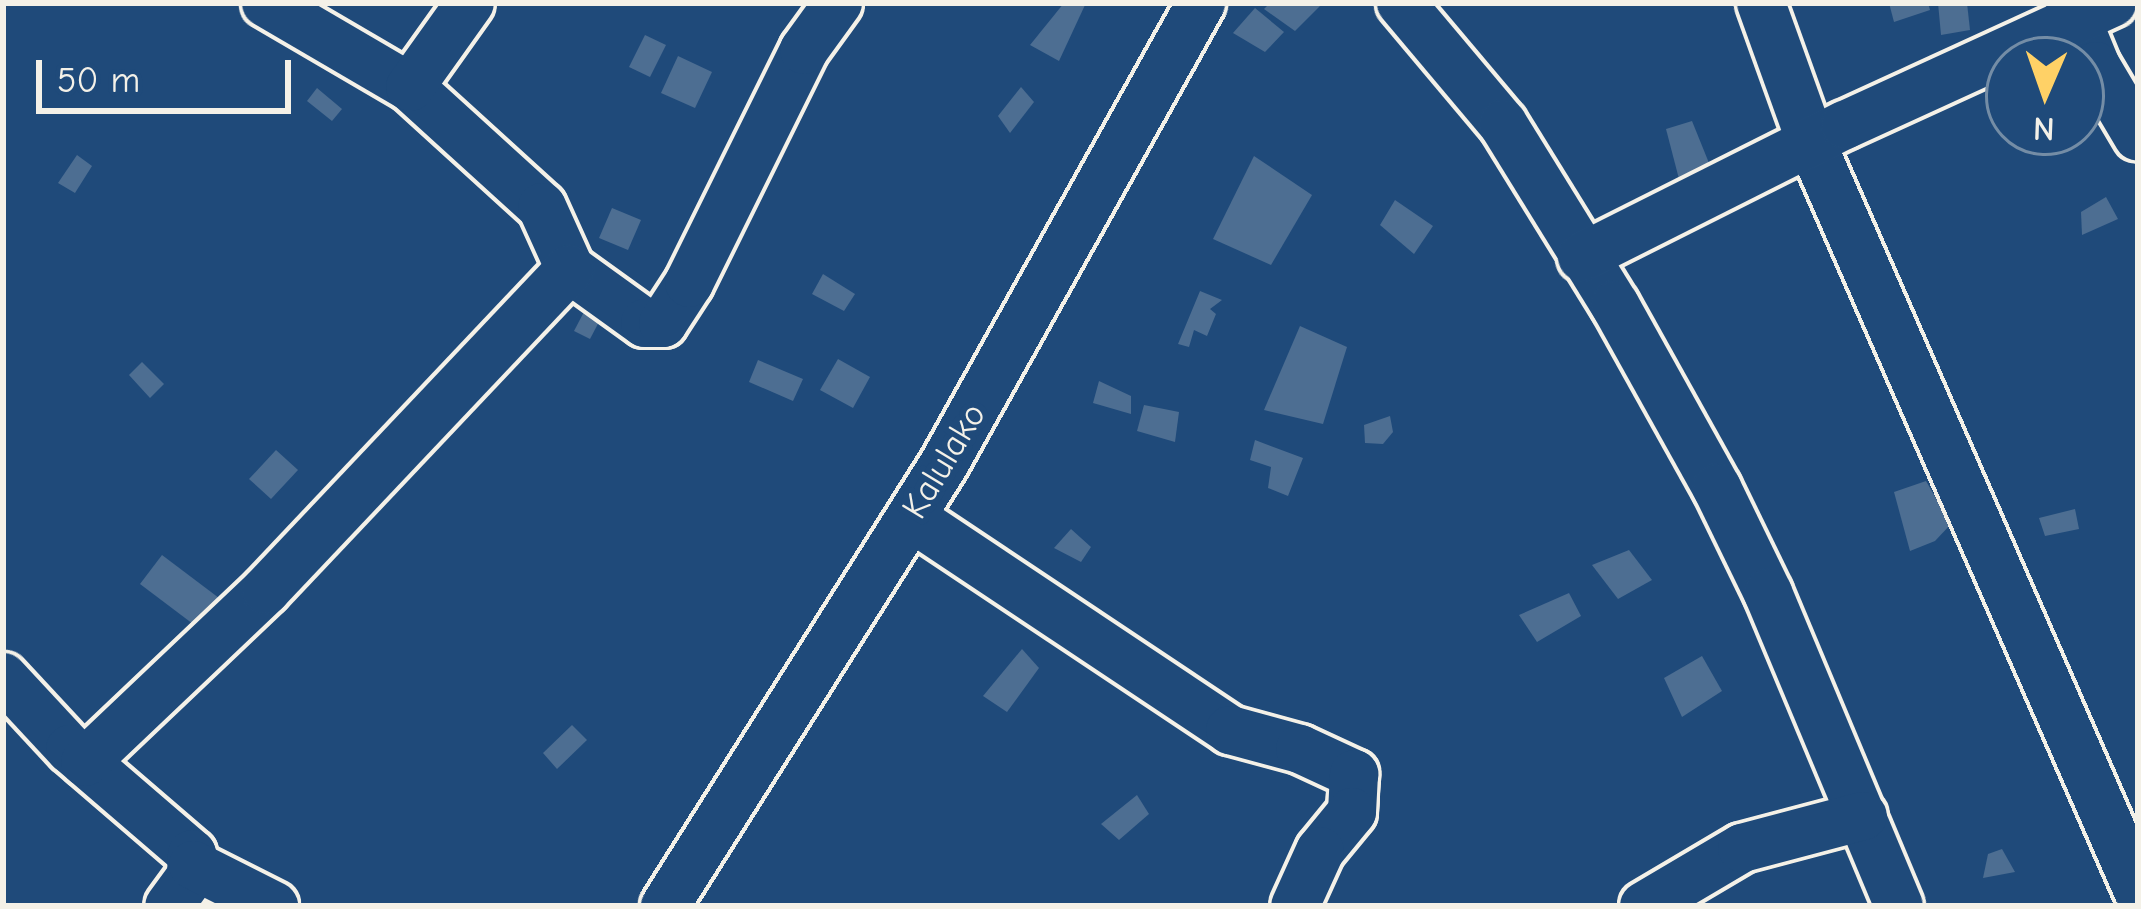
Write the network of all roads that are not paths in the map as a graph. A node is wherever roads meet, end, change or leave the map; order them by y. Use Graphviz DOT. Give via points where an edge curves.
graph roads {
  1 [pos="266,3"];
  2 [pos="470,3"];
  3 [pos="838,3"];
  4 [pos="1201,3"];
  5 [pos="1402,3"];
  6 [pos="1761,3"];
  7 [pos="2086,9"];
  8 [pos="410,87"];
  9 [pos="2138,137"];
  10 [pos="1811,142"];
  11 [pos="1582,257"];
  12 [pos="570,269"];
  13 [pos="911,517"];
  14 [pos="3,677"];
  15 [pos="85,762"];
  16 [pos="1863,816"];
  17 [pos="193,865"];
  18 [pos="2138,890"];
  19 [pos="169,906"];
  20 [pos="274,906"];
  21 [pos="665,906"];
  22 [pos="1295,906"];
  23 [pos="1645,906"];
  24 [pos="1899,906"];
  1 -- 8 [label="street"];
  2 -- 8 [label="street"];
  3 -- 12 [label="street" via="804,50 663,323 645,322"];
  4 -- 13 [label="street, Kalulako"];
  5 -- 11 [label="street" via="1503,124"];
  6 -- 10 [label="street"];
  7 -- 9 [label="street"];
  7 -- 10 [label="street"];
  8 -- 12 [label="street" via="542,207"];
  10 -- 11 [label="street"];
  10 -- 18 [label="street"];
  11 -- 16 [label="street" via="1717,488"];
  12 -- 15 [label="street" via="266,590"];
  13 -- 21 [label="street, Kalulako"];
  13 -- 22 [label="street" via="1230,730 1354,774 1352,812 1320,851"];
  14 -- 15 [label="street"];
  15 -- 17 [label="street" via="184,843"];
  16 -- 23 [label="street" via="1742,848"];
  16 -- 24 [label="street"];
  17 -- 19 [label="street"];
  17 -- 20 [label="street"];
}
